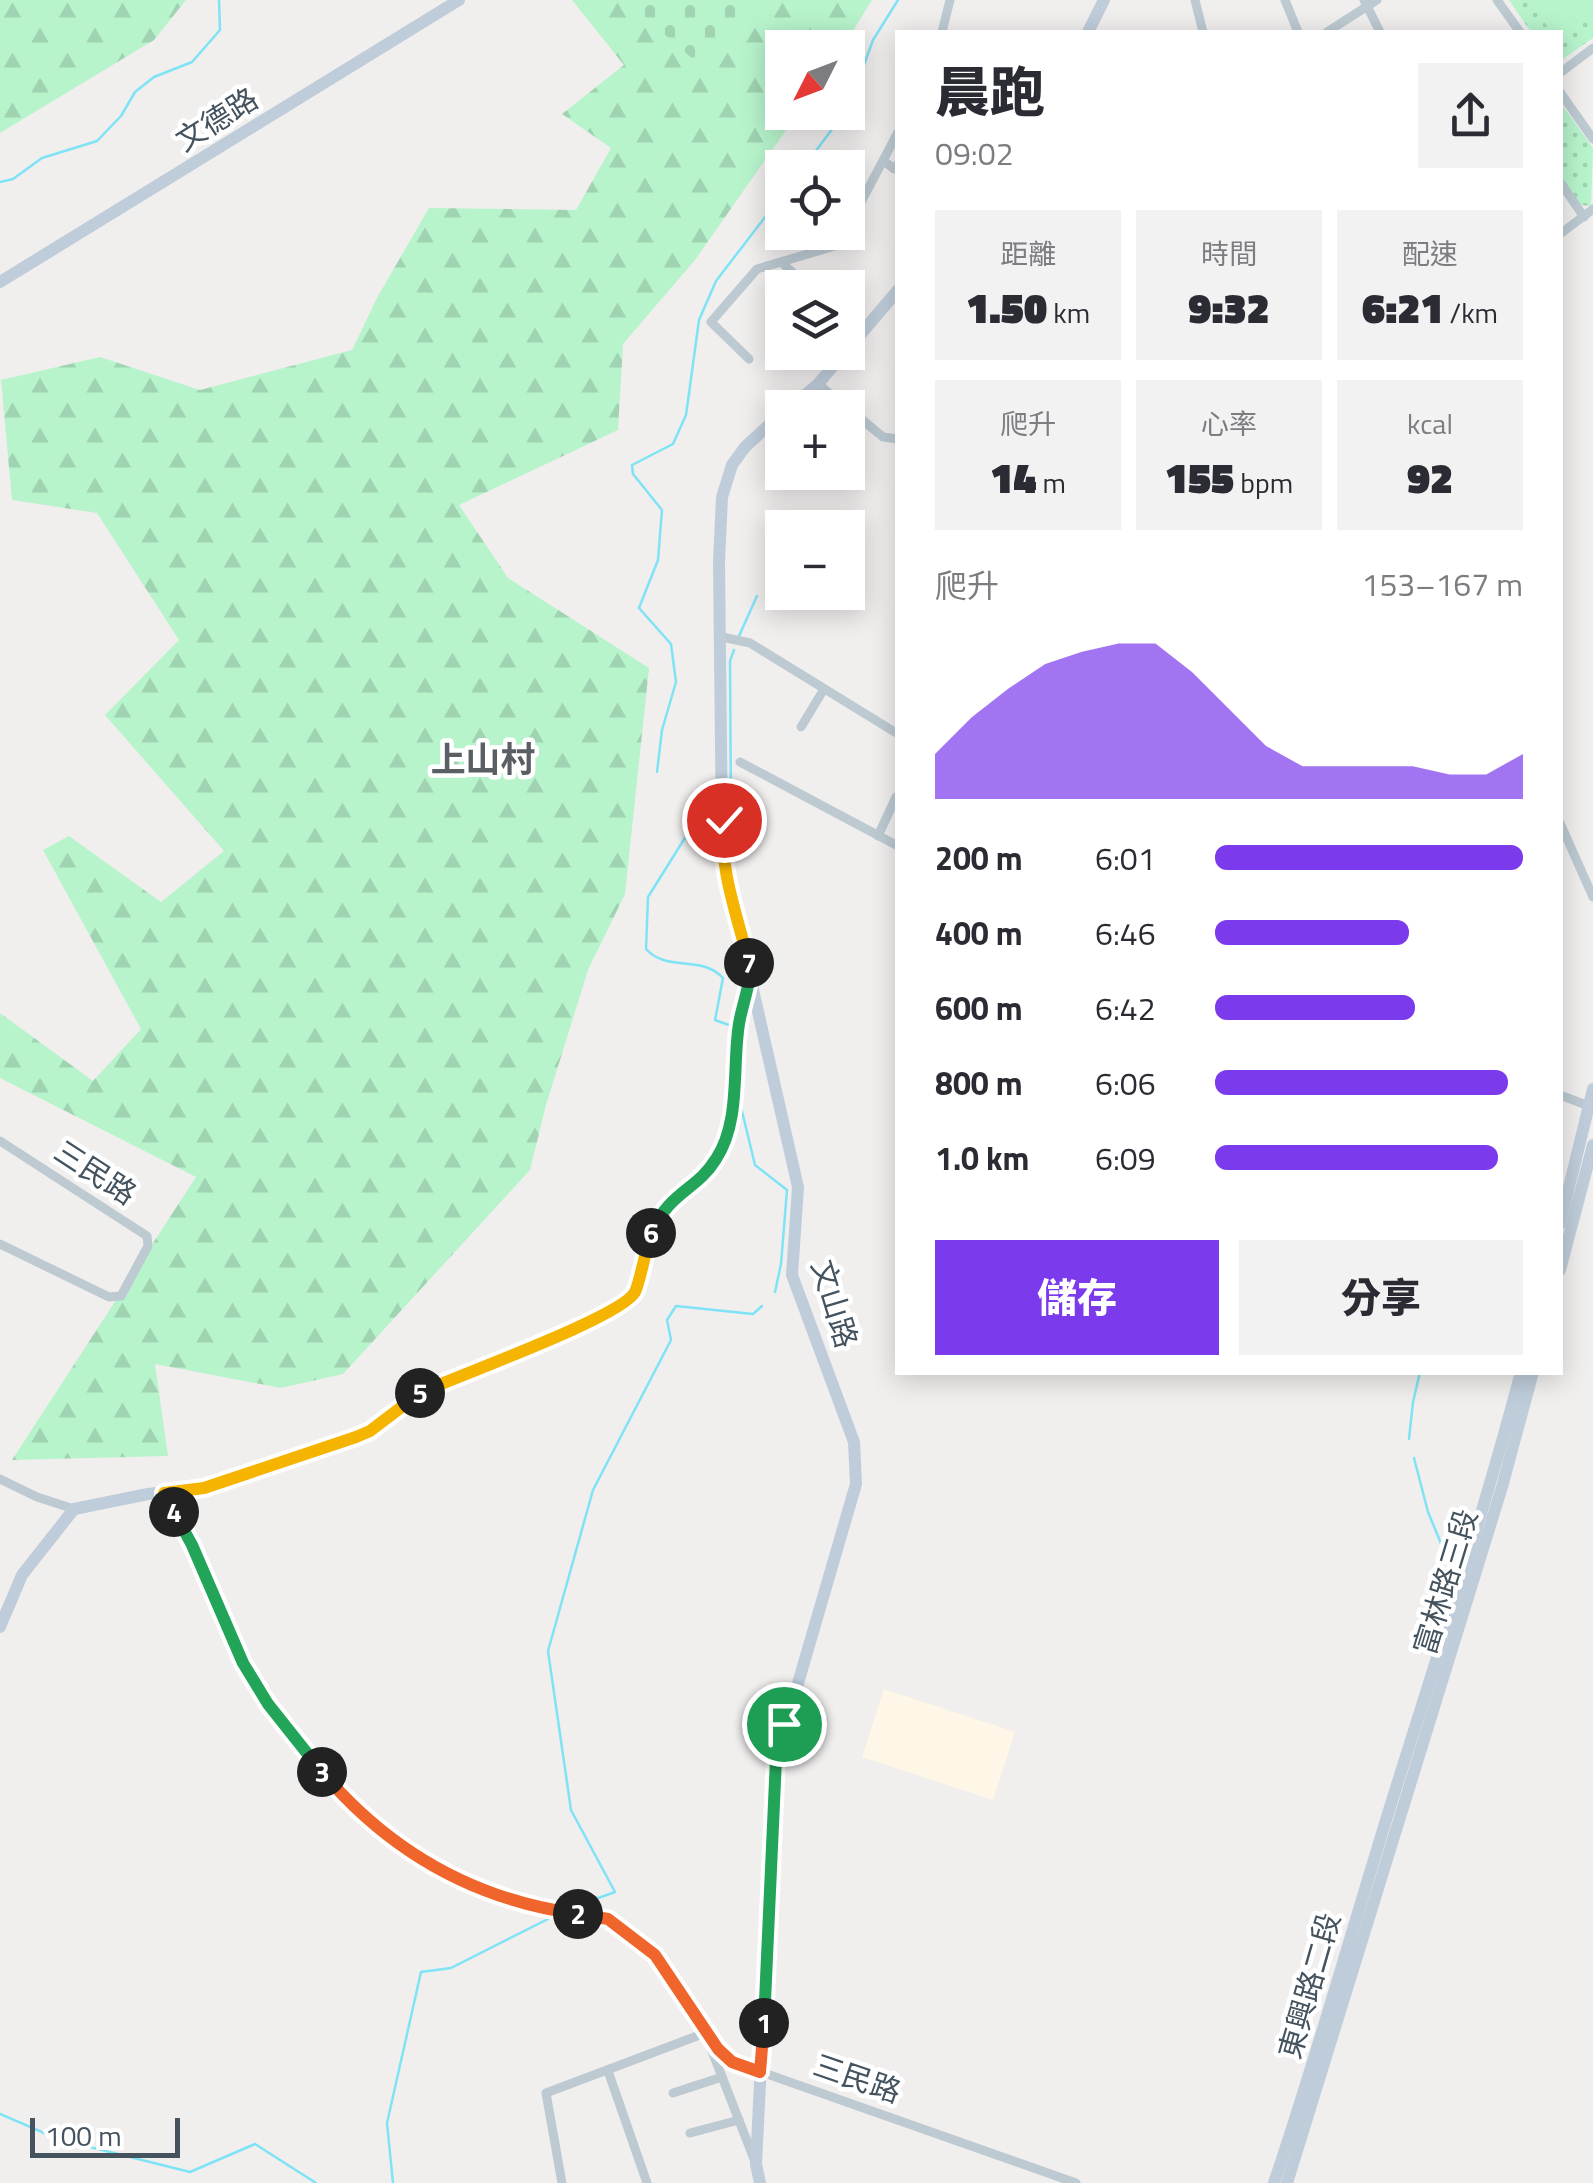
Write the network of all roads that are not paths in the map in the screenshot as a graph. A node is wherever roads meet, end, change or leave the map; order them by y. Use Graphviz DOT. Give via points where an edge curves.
graph roads {
  1 [pos="460,0"];
  2 [pos="950,0"];
  3 [pos="1104,0"];
  4 [pos="1195,0"];
  5 [pos="1285,0"];
  6 [pos="1377,0"];
  7 [pos="1498,0"];
  8 [pos="1365,4"];
  9 [pos="942,30"];
  10 [pos="1089,30"];
  11 [pos="1202,30"];
  12 [pos="1297,30"];
  13 [pos="1330,30"];
  14 [pos="1379,30"];
  15 [pos="1519,30"];
  16 [pos="1593,48"];
  17 [pos="1563,70"];
  18 [pos="1563,96"];
  19 [pos="895,138"];
  20 [pos="1593,139"];
  21 [pos="884,161"];
  22 [pos="895,168"];
  23 [pos="1563,186"];
  24 [pos="865,196"];
  25 [pos="1593,209"];
  26 [pos="1584,217"];
  27 [pos="1563,232"];
  28 [pos="821,250"];
  29 [pos="780,262"];
  30 [pos="789,270"];
  31 [pos="0,282"];
  32 [pos="895,294"];
  33 [pos="865,329"];
  34 [pos="749,359"];
  35 [pos="830,370"];
  36 [pos="818,384"];
  37 [pos="811,390"];
  38 [pos="825,390"];
  39 [pos="865,423"];
  40 [pos="765,429"];
  41 [pos="895,439"];
  42 [pos="722,638"];
  43 [pos="824,689"];
  44 [pos="801,728"];
  45 [pos="895,732"];
  46 [pos="740,762"];
  47 [pos="895,799"];
  48 [pos="1563,831"];
  49 [pos="878,836"];
  50 [pos="895,844"];
  51 [pos="1593,897"];
  52 [pos="750,969"];
  53 [pos="1593,1089"];
  54 [pos="1563,1095"];
  55 [pos="1589,1106"];
  56 [pos="0,1141"];
  57 [pos="1593,1145"];
  58 [pos="1572,1175"];
  59 [pos="1563,1212"];
  60 [pos="0,1244"];
  61 [pos="1563,1246"];
  62 [pos="1521,1375"];
  63 [pos="1532,1375"];
  64 [pos="0,1479"];
  65 [pos="164,1493"];
  66 [pos="74,1510"];
  67 [pos="0,1627"];
  68 [pos="1397,1804"];
  69 [pos="705,2033"];
  70 [pos="608,2071"];
  71 [pos="760,2072"];
  72 [pos="722,2077"];
  73 [pos="673,2093"];
  74 [pos="739,2120"];
  75 [pos="690,2133"];
  76 [pos="756,2164"];
  77 [pos="562,2183"];
  78 [pos="647,2183"];
  79 [pos="760,2183"];
  80 [pos="1076,2183"];
  81 [pos="1274,2183"];
  82 [pos="1288,2183"];
  1 -- 31 [label="main road, 文德路"];
  2 -- 9 [label="street"];
  3 -- 10 [label="main road"];
  4 -- 11 [label="street"];
  5 -- 12 [label="street"];
  6 -- 8 [label="street"];
  7 -- 15 [label="street"];
  8 -- 13 [label="street"];
  8 -- 14 [label="street"];
  16 -- 17 [label="street"];
  18 -- 20 [label="street"];
  19 -- 21 [label="street"];
  21 -- 22 [label="street"];
  21 -- 24 [label="street"];
  23 -- 26 [label="street"];
  25 -- 26 [label="street"];
  26 -- 27 [label="street"];
  28 -- 29 [label="street"];
  29 -- 30 [label="street"];
  29 -- 34 [label="street" via="757,269 711,322"];
  32 -- 33 [label="main road"];
  35 -- 36 [label="main road"];
  36 -- 37 [label="main road"];
  36 -- 38 [label="street"];
  39 -- 41 [label="street"];
  40 -- 42 [label="main road, 文山路" via="745,447 724,484"];
  42 -- 43 [label="street" via="750,643"];
  42 -- 52 [label="main road, 文山路" via="722,836"];
  43 -- 44 [label="street"];
  43 -- 45 [label="street"];
  46 -- 49 [label="street"];
  47 -- 49 [label="street"];
  48 -- 51 [label="street"];
  49 -- 50 [label="street"];
  52 -- 65 [label="main road" via="728,1134 710,1168 661,1212 626,1302 574,1331 409,1398 356,1437 204,1488"];
  52 -- 71 [label="main road, 文山路" via="798,1187 792,1274 856,1460 856,1484 776,1759"];
  53 -- 55 [label="main road"];
  54 -- 55 [label="street"];
  55 -- 58 [label="main road"];
  56 -- 60 [label="street, 三民路" via="147,1236 148,1246 121,1296 109,1297"];
  57 -- 58 [label="main road"];
  58 -- 59 [label="main road"];
  58 -- 61 [label="main road"];
  62 -- 68 [label="main road, 富林路三段"];
  63 -- 68 [label="main road, 富林路三段"];
  64 -- 66 [label="street"];
  65 -- 66 [label="main road"];
  65 -- 69 [label="street, 三民路" via="255,1683 341,1794 400,1847 440,1870 533,1907 608,1919 655,1955"];
  66 -- 67 [label="main road" via="22,1575"];
  68 -- 81 [label="main road, 東興路二段"];
  68 -- 82 [label="main road, 東興路二段"];
  69 -- 70 [label="street"];
  69 -- 71 [label="street, 三民路" via="732,2062"];
  69 -- 72 [label="street, 文山路"];
  70 -- 77 [label="street" via="546,2093"];
  70 -- 78 [label="street"];
  71 -- 76 [label="main road, 文山路"];
  71 -- 80 [label="street, 三民路"];
  72 -- 73 [label="street"];
  72 -- 74 [label="street, 文山路"];
  74 -- 75 [label="street"];
  74 -- 76 [label="street, 文山路"];
  76 -- 79 [label="main road, 文山路"];
}
